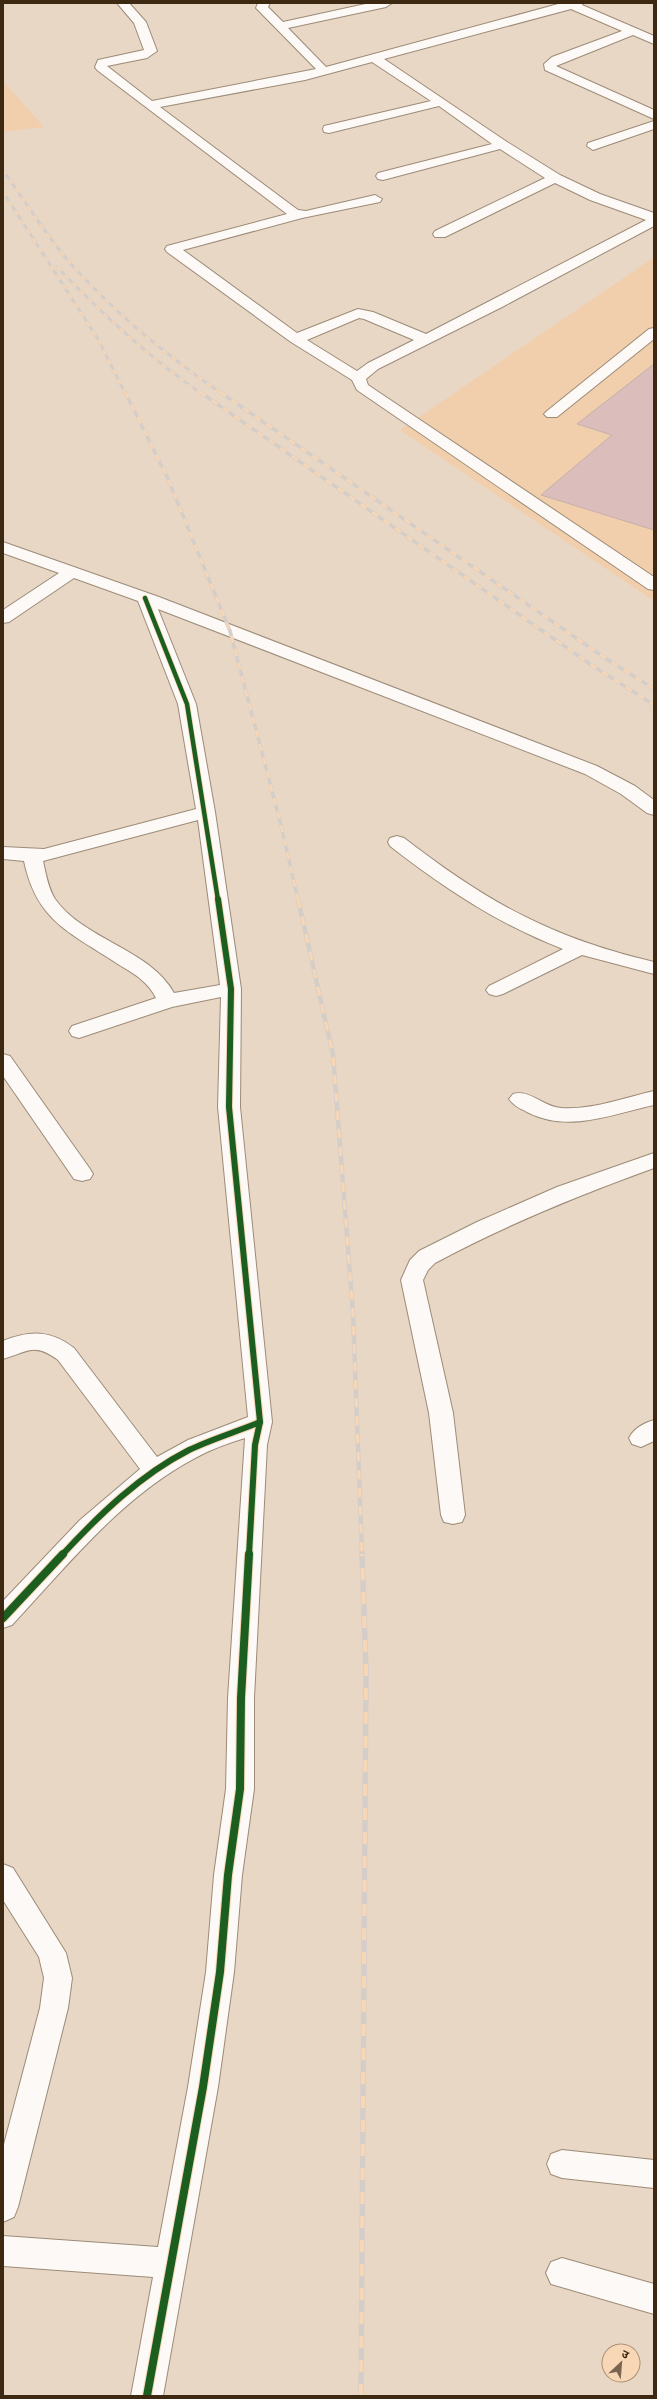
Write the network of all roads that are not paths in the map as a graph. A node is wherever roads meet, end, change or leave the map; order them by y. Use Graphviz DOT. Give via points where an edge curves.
graph roads {
  1 [pos="123,3"];
  2 [pos="264,3"];
  3 [pos="386,3"];
  4 [pos="573,4"];
  5 [pos="280,26"];
  6 [pos="633,31"];
  7 [pos="654,40"];
  8 [pos="374,58"];
  9 [pos="324,71"];
  10 [pos="441,102"];
  11 [pos="151,105"];
  12 [pos="654,115"];
  13 [pos="654,125"];
  14 [pos="329,129"];
  15 [pos="502,145"];
  16 [pos="593,146"];
  17 [pos="383,176"];
  18 [pos="555,178"];
  19 [pos="375,199"];
  20 [pos="299,214"];
  21 [pos="654,218"];
  22 [pos="654,221"];
  23 [pos="440,234"];
  24 [pos="654,332"];
  25 [pos="296,339"];
  26 [pos="425,339"];
  27 [pos="358,378"];
  28 [pos="552,414"];
  29 [pos="3,547"];
  30 [pos="70,573"];
  31 [pos="654,585"];
  32 [pos="144,598"];
  33 [pos="3,618"];
  34 [pos="654,809"];
  35 [pos="206,812"];
  36 [pos="397,842"];
  37 [pos="3,853"];
  38 [pos="32,856"];
  39 [pos="580,948"];
  40 [pos="654,968"];
  41 [pos="231,989"];
  42 [pos="496,990"];
  43 [pos="168,1001"];
  44 [pos="79,1032"];
  45 [pos="3,1061"];
  46 [pos="654,1098"];
  47 [pos="520,1099"];
  48 [pos="654,1160"];
  49 [pos="82,1174"];
  50 [pos="3,1351"];
  51 [pos="260,1422"];
  52 [pos="155,1472"];
  53 [pos="453,1515"];
  54 [pos="3,1618"];
  55 [pos="7,1890"];
  56 [pos="562,2164"];
  57 [pos="654,2174"];
  58 [pos="3,2208"];
  59 [pos="3,2251"];
  60 [pos="172,2263"];
  61 [pos="562,2273"];
  62 [pos="654,2299"];
  63 [pos="147,2396"];
  1 -- 11 [label="street" via="140,22 151,51 143,55 106,61 101,67"];
  2 -- 5 [label="street" via="262,8"];
  3 -- 5 [label="street"];
  4 -- 6 [label="street"];
  4 -- 8 [label="street"];
  5 -- 9 [label="street"];
  6 -- 7 [label="street"];
  6 -- 12 [label="street" via="556,60 550,67"];
  8 -- 9 [label="street"];
  8 -- 10 [label="street"];
  9 -- 11 [label="street" via="271,84"];
  10 -- 14 [label="street"];
  10 -- 15 [label="street"];
  11 -- 20 [label="street"];
  13 -- 16 [label="street"];
  15 -- 17 [label="street"];
  15 -- 18 [label="street"];
  18 -- 21 [label="street" via="595,197"];
  18 -- 23 [label="street"];
  19 -- 20 [label="street" via="314,214"];
  20 -- 25 [label="street" via="172,249"];
  22 -- 26 [label="street"];
  24 -- 28 [label="street"];
  25 -- 26 [label="street" via="358,313"];
  25 -- 27 [label="street"];
  26 -- 27 [label="street" via="373,366"];
  27 -- 31 [label="street" via="362,387"];
  29 -- 30 [label="street"];
  30 -- 32 [label="street"];
  30 -- 33 [label="street"];
  32 -- 34 [label="street" via="591,770 628,790"];
  32 -- 35 [label="street" via="187,704"];
  35 -- 38 [label="street" via="65,848 47,855"];
  35 -- 41 [label="street"];
  36 -- 39 [label="street" via="451,883 496,911"];
  37 -- 38 [label="street"];
  38 -- 43 [label="street" via="42,896 49,906 62,918 152,977"];
  39 -- 40 [label="street" via="613,959"];
  39 -- 42 [label="street"];
  41 -- 43 [label="street"];
  41 -- 51 [label="street" via="229,1107"];
  43 -- 44 [label="street"];
  45 -- 49 [label="street"];
  46 -- 47 [label="street" via="590,1114 559,1115 541,1110"];
  48 -- 53 [label="street" via="518,1211 427,1257 418,1266 412,1280 441,1413"];
  50 -- 52 [label="street" via="29,1340 42,1340 56,1345 66,1354"];
  51 -- 52 [label="street" via="237,1432 220,1435 186,1452"];
  51 -- 60 [label="street" via="255,1445 241,1698 240,1789 205,2080"];
  52 -- 54 [label="street" via="126,1493 101,1517"];
  55 -- 58 [label="street" via="52,1954 58,1978 54,2008"];
  56 -- 57 [label="street"];
  59 -- 60 [label="street"];
  60 -- 63 [label="street"];
  61 -- 62 [label="street"];
}
